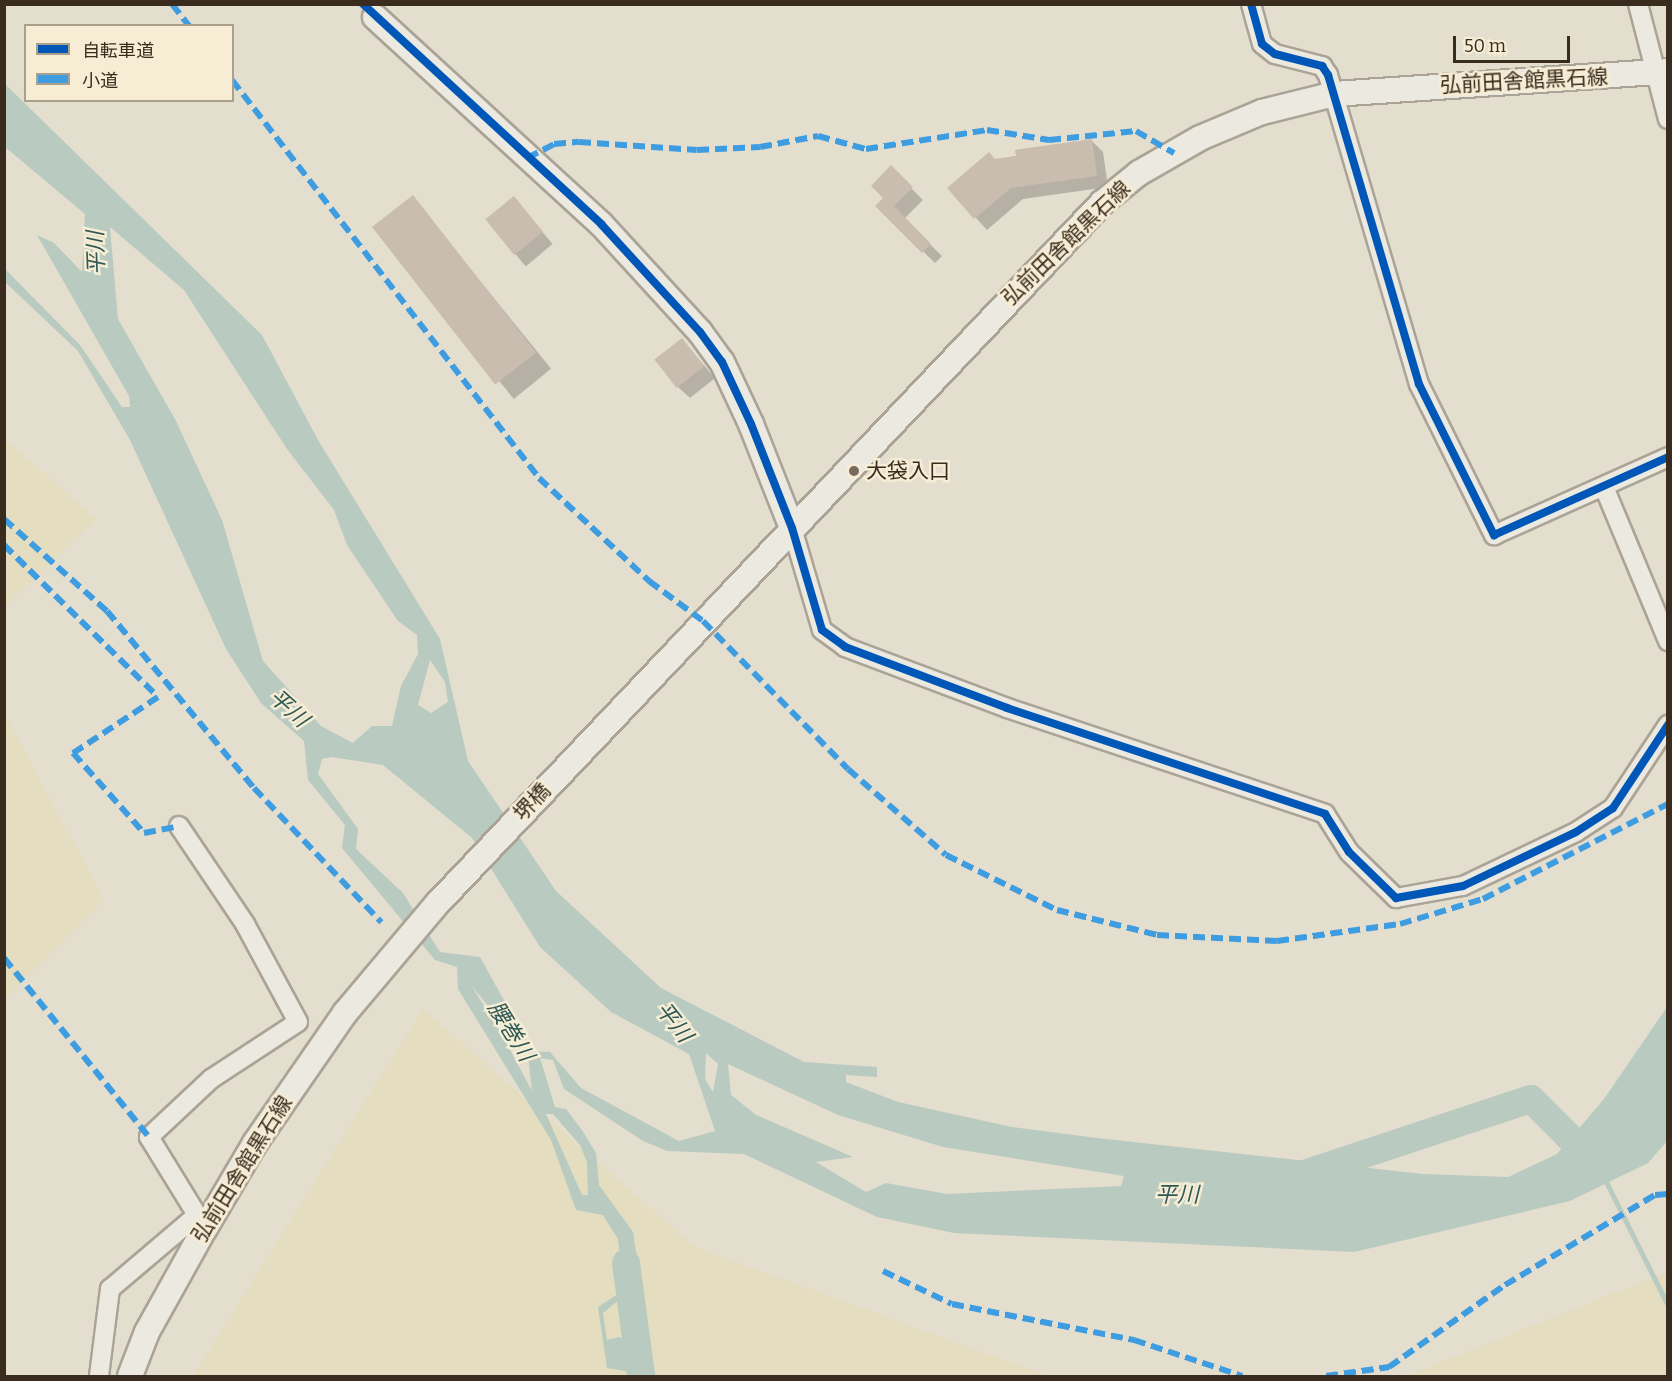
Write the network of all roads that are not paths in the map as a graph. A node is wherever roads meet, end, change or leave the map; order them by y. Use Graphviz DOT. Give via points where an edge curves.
graph roads {
  1 [pos="1251,4"];
  2 [pos="1638,4"];
  3 [pos="369,11"];
  4 [pos="1662,72"];
  5 [pos="1334,94"];
  6 [pos="1668,119"];
  7 [pos="1668,457"];
  8 [pos="1604,487"];
  9 [pos="792,528"];
  10 [pos="693,632"];
  11 [pos="1668,641"];
  12 [pos="1668,725"];
  13 [pos="179,826"];
  14 [pos="376,976"];
  15 [pos="200,1222"];
  16 [pos="99,1377"];
  17 [pos="130,1377"];
  1 -- 5 [label="street" via="1262,44 1275,54 1322,66"];
  2 -- 4 [label="street"];
  3 -- 9 [label="main road" via="601,224 700,332 746,414"];
  4 -- 5 [label="main road, 弘前田舎館黒石線"];
  4 -- 6 [label="street"];
  5 -- 8 [label="street" via="1419,384 1494,535"];
  5 -- 9 [label="main road, 弘前田舎館黒石線" via="1262,112 1200,138 1139,173 1101,203"];
  7 -- 8 [label="street"];
  8 -- 11 [label="street"];
  9 -- 10 [label="main road, 弘前田舎館黒石線"];
  9 -- 12 [label="street" via="822,630 845,647 1007,708 1325,814 1349,852 1396,898 1463,886 1576,832 1613,808"];
  10 -- 14 [label="main road, 堺橋"];
  13 -- 15 [label="street" via="245,924 298,1022 211,1079 149,1137"];
  14 -- 15 [label="main road, 弘前田舎館黒石線" via="310,1061"];
  15 -- 16 [label="street" via="110,1289"];
  15 -- 17 [label="main road, 弘前田舎館黒石線" via="147,1332"];
}
